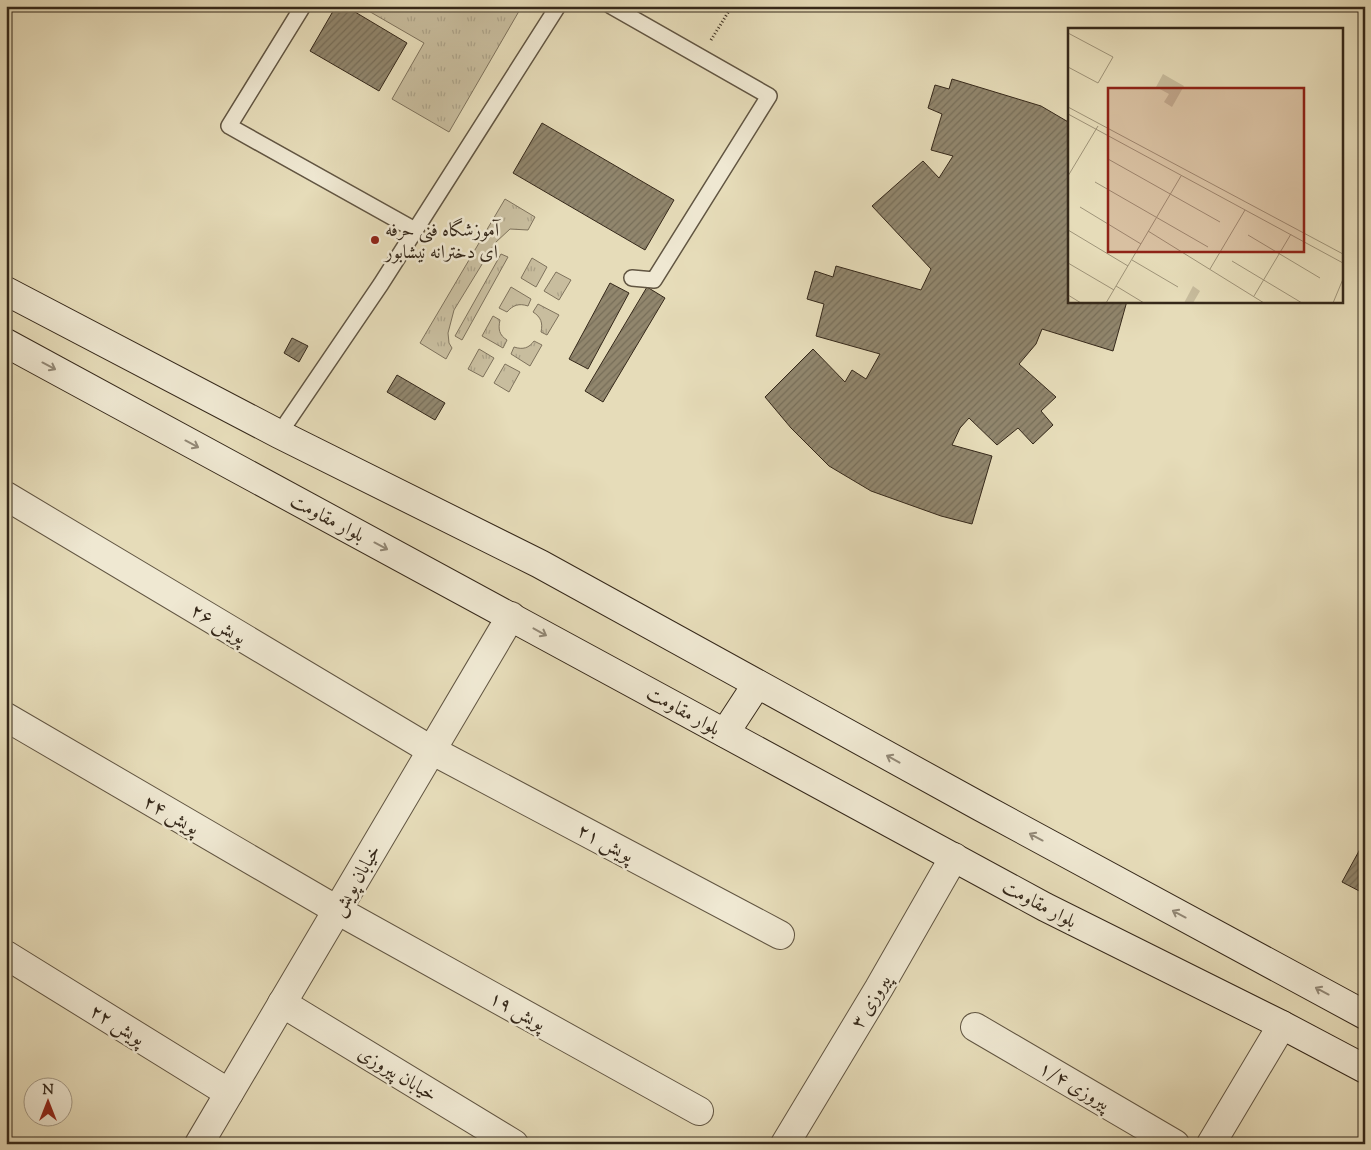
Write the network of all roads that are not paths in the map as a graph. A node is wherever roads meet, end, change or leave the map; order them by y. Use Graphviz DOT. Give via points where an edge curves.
graph roads {
  1 [pos="303,6"];
  2 [pos="558,6"];
  3 [pos="611,6"];
  4 [pos="415,230"];
  5 [pos="632,278"];
  6 [pos="6,291"];
  7 [pos="6,343"];
  8 [pos="279,434"];
  9 [pos="6,496"];
  10 [pos="511,616"];
  11 [pos="757,684"];
  12 [pos="6,717"];
  13 [pos="726,733"];
  14 [pos="431,750"];
  15 [pos="954,857"];
  16 [pos="337,910"];
  17 [pos="780,935"];
  18 [pos="6,956"];
  19 [pos="282,1003"];
  20 [pos="1365,1014"];
  21 [pos="1282,1025"];
  22 [pos="975,1027"];
  23 [pos="1365,1070"];
  24 [pos="229,1093"];
  25 [pos="698,1110"];
  26 [pos="199,1144"];
  27 [pos="514,1144"];
  28 [pos="785,1144"];
  29 [pos="1174,1144"];
  30 [pos="1211,1144"];
  1 -- 4 [label="lane" via="229,126"];
  2 -- 4 [label="lane"];
  3 -- 5 [label="lane" via="769,96 654,280"];
  4 -- 8 [label="lane"];
  6 -- 8 [label="street"];
  7 -- 10 [label="street, بلوار مقاومت, one-way"];
  8 -- 11 [label="street" via="540,564"];
  9 -- 14 [label="street, پویش ۲۶"];
  10 -- 13 [label="street, بلوار مقاومت, one-way"];
  10 -- 14 [label="street, خیابان پویش"];
  11 -- 13 [label="street"];
  20 -- 11 [label="street, one-way"];
  12 -- 16 [label="street, پویش ۲۴"];
  13 -- 15 [label="street, بلوار مقاومت"];
  14 -- 16 [label="street, خیابان پویش"];
  14 -- 17 [label="street, پویش ۲۱"];
  15 -- 21 [label="street, بلوار مقاومت" via="1045,907"];
  15 -- 28 [label="street, پیروزی ۳"];
  16 -- 19 [label="street, خیابان پویش"];
  16 -- 25 [label="street, پویش ۱۹"];
  18 -- 24 [label="street, پویش ۲۲"];
  19 -- 24 [label="street, خیابان پویش"];
  19 -- 27 [label="street, خیابان پیروزی"];
  21 -- 23 [label="street, بلوار مقاومت"];
  21 -- 30 [label="street"];
  22 -- 29 [label="street, پیروزی ۱/۴"];
  24 -- 26 [label="street, خیابان پویش"];
}
